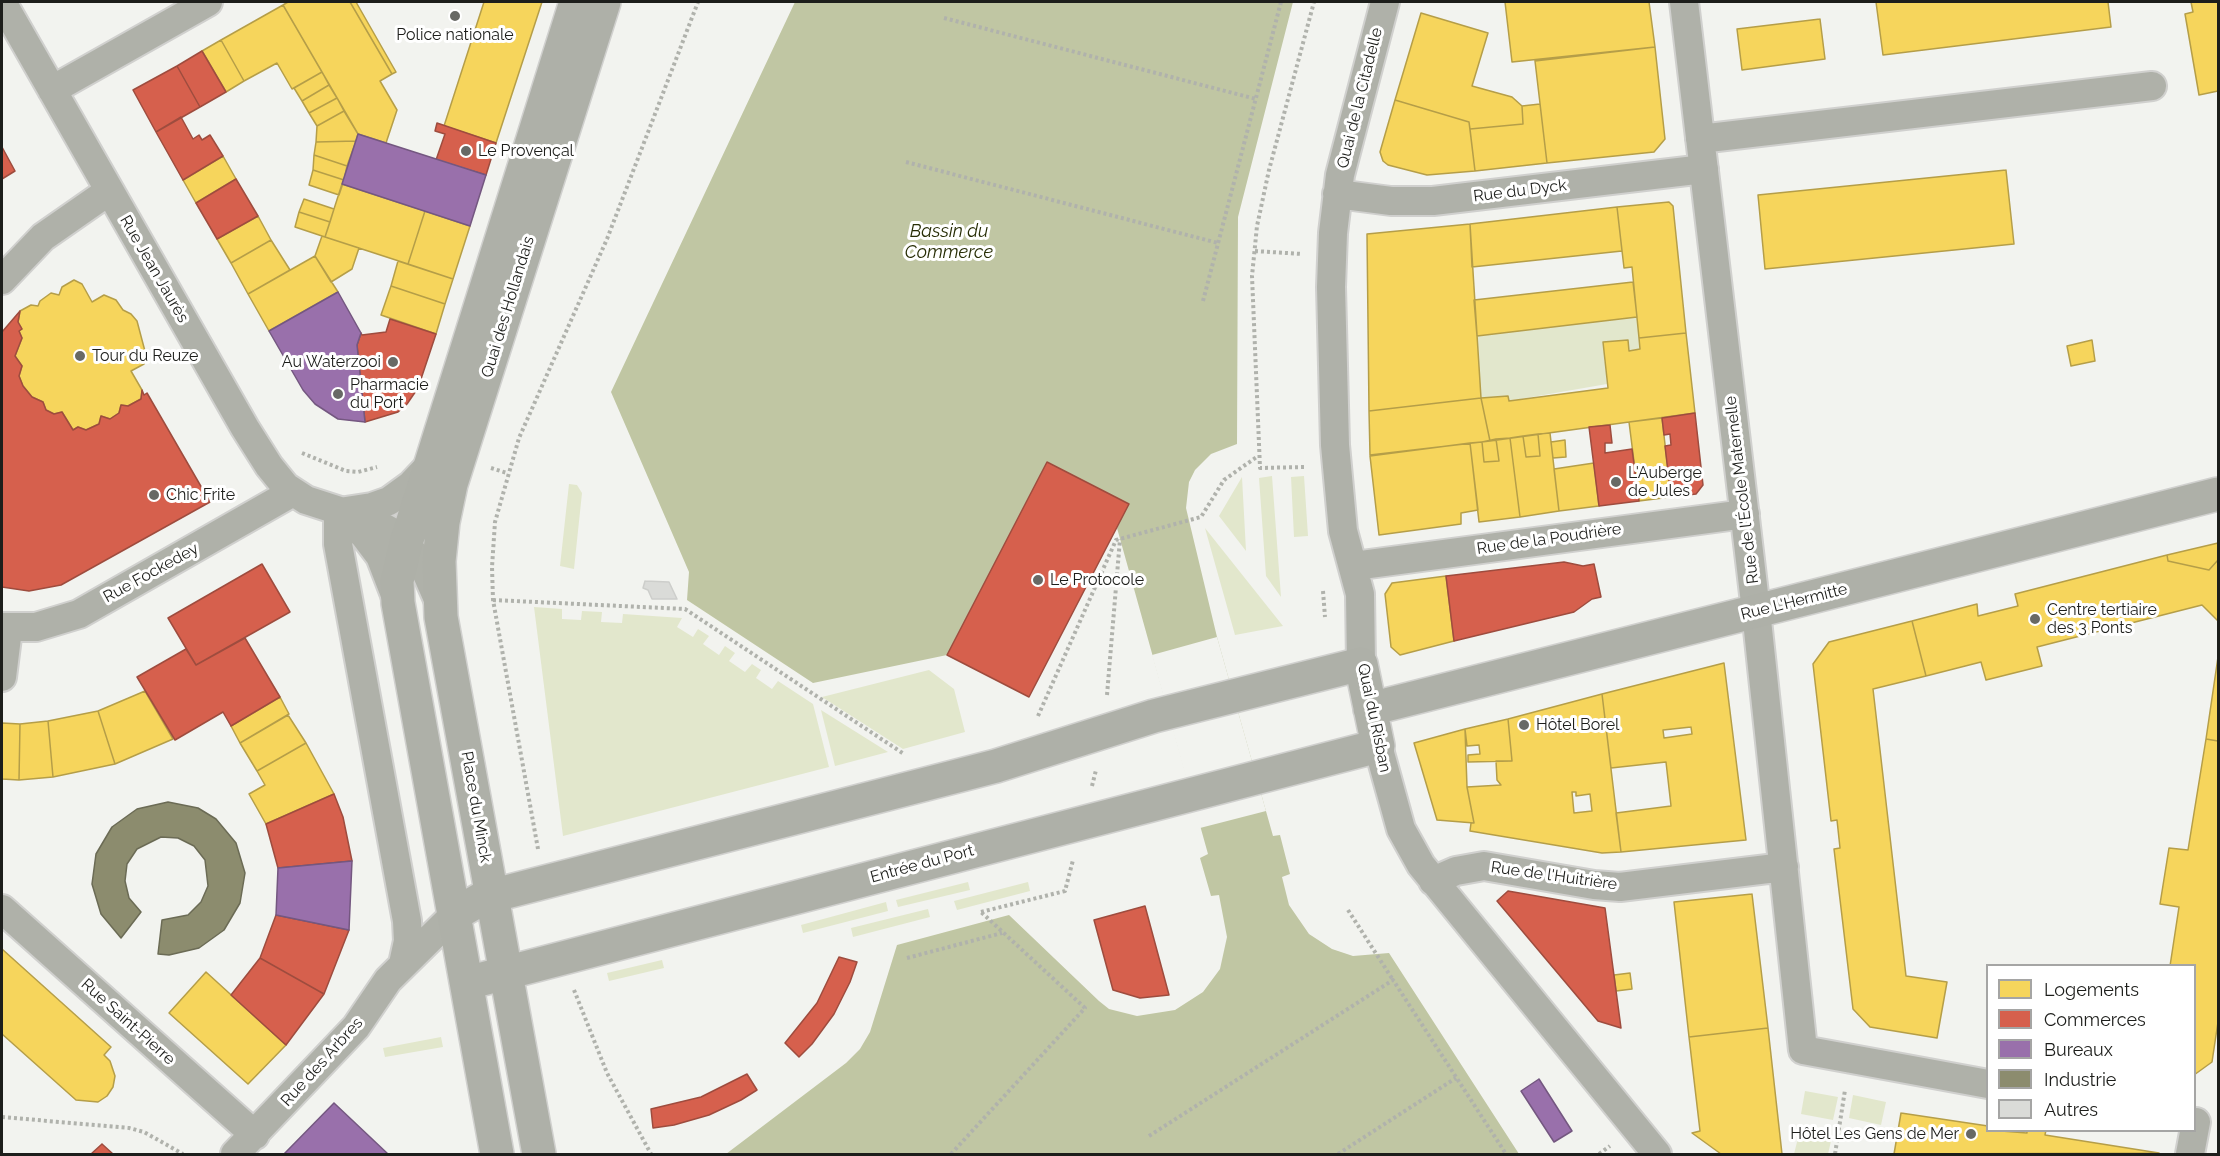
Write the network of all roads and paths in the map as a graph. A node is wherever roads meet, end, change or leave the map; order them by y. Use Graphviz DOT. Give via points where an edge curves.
graph roads {
  1 [pos="2,2"];
  2 [pos="208,2"];
  3 [pos="576,2"];
  4 [pos="604,2"];
  5 [pos="698,2"];
  6 [pos="1281,2"];
  7 [pos="1314,2"];
  8 [pos="1385,2"];
  9 [pos="1684,2"];
  10 [pos="944,18"];
  11 [pos="2152,86"];
  12 [pos="52,90"];
  13 [pos="1256,99"];
  14 [pos="1700,139"];
  15 [pos="906,162"];
  16 [pos="1704,169"];
  17 [pos="109,191"];
  18 [pos="1337,194"];
  19 [pos="1218,243"];
  20 [pos="1255,251"];
  21 [pos="1332,257"];
  22 [pos="2,280"];
  23 [pos="1203,301"];
  24 [pos="293,450"];
  25 [pos="445,461"];
  26 [pos="381,465"];
  27 [pos="507,472"];
  28 [pos="293,492"];
  29 [pos="2218,494"];
  30 [pos="338,512"];
  31 [pos="1745,514"];
  32 [pos="1120,539"];
  33 [pos="406,543"];
  34 [pos="1354,566"];
  35 [pos="493,600"];
  36 [pos="398,603"];
  37 [pos="1756,611"];
  38 [pos="441,617"];
  39 [pos="5,628"];
  40 [pos="1361,664"];
  41 [pos="2,677"];
  42 [pos="1107,697"];
  43 [pos="1370,709"];
  44 [pos="1027,719"];
  45 [pos="1378,746"];
  46 [pos="915,751"];
  47 [pos="1784,867"];
  48 [pos="1434,881"];
  49 [pos="545,882"];
  50 [pos="1065,891"];
  51 [pos="492,896"];
  52 [pos="2,909"];
  53 [pos="1348,910"];
  54 [pos="455,914"];
  55 [pos="1003,933"];
  56 [pos="564,957"];
  57 [pos="907,958"];
  58 [pos="403,964"];
  59 [pos="505,973"];
  60 [pos="1393,980"];
  61 [pos="467,983"];
  62 [pos="1850,1059"];
  63 [pos="1456,1078"];
  64 [pos="1986,1084"];
  65 [pos="2,1117"];
  66 [pos="2203,1124"];
  67 [pos="255,1134"];
  68 [pos="1149,1136"];
  69 [pos="183,1155"];
  70 [pos="235,1155"];
  71 [pos="497,1155"];
  72 [pos="539,1155"];
  73 [pos="651,1155"];
  74 [pos="951,1155"];
  75 [pos="1338,1155"];
  76 [pos="1506,1155"];
  77 [pos="1657,1155"];
  78 [pos="1834,1155"];
  79 [pos="2190,1155"];
  1 -- 12 [label="street, Rue Jean Jaurès"];
  2 -- 12 [label="street"];
  3 -- 25 [label="main road, Quai des Hollandais"];
  4 -- 25 [label="main road, Quai des Hollandais"];
  5 -- 27 [label="path" via="606,239 527,416"];
  6 -- 13 [label="path"];
  7 -- 20 [label="path" via="1269,170"];
  8 -- 18 [label="street, Quai de la Citadelle"];
  9 -- 14 [label="street, Rue de l'École Maternelle"];
  10 -- 13 [label="path"];
  11 -- 14 [label="street"];
  12 -- 17 [label="street, Rue Jean Jaurès"];
  13 -- 19 [label="path"];
  14 -- 16 [label="street, Rue de l'École Maternelle"];
  15 -- 19 [label="path"];
  16 -- 18 [label="street, Rue du Dyck" via="1433,201 1391,201"];
  16 -- 31 [label="street, Rue de l'École Maternelle"];
  17 -- 22 [label="street" via="43,237"];
  17 -- 28 [label="street, Rue Jean Jaurès" via="245,428 276,475"];
  18 -- 21 [label="street, Quai du Risban"];
  19 -- 23 [label="path"];
  20 -- 21 [label="path"];
  20 -- 32 [label="path" via="1252,276 1258,456 1224,480 1201,517"];
  21 -- 34 [label="street, Quai du Risban" via="1334,437 1343,531"];
  24 -- 26 [label="path" via="346,471 358,472"];
  25 -- 27 [label="path"];
  25 -- 30 [label="street" via="389,501"];
  25 -- 33 [label="main road, Quai des Hollandais"];
  25 -- 38 [label="main road, Quai des Hollandais"];
  27 -- 35 [label="path" via="492,536"];
  28 -- 30 [label="street, Rue Jean Jaurès"];
  28 -- 39 [label="street, Rue Fockedey" via="80,614 51,624"];
  29 -- 37 [label="main road, Rue L'Hermitte"];
  30 -- 33 [label="street, Place du Minck" via="382,526"];
  30 -- 36 [label="street" via="380,556"];
  30 -- 58 [label="street" via="338,544 407,921"];
  31 -- 34 [label="street, Rue de la Poudrière"];
  31 -- 37 [label="street, Rue de l'École Maternelle"];
  32 -- 42 [label="path"];
  32 -- 44 [label="path" via="1116,540 1038,716"];
  33 -- 36 [label="main road, Quai des Hollandais" via="399,572"];
  33 -- 38 [label="street, Place du Minck" via="428,574"];
  34 -- 40 [label="street, Quai du Risban" via="1360,594"];
  35 -- 46 [label="path" via="685,609 904,754"];
  35 -- 49 [label="path"];
  36 -- 54 [label="main road"];
  37 -- 43 [label="main road, Rue L'Hermitte"];
  37 -- 47 [label="street, Rue de l'École Maternelle"];
  38 -- 51 [label="main road, Place du Minck"];
  39 -- 41 [label="street"];
  40 -- 43 [label="main road, Quai du Risban"];
  40 -- 49 [label="main road" via="1154,716 996,766"];
  43 -- 45 [label="main road, Quai du Risban"];
  45 -- 48 [label="street, Quai du Risban" via="1406,841"];
  45 -- 56 [label="main road, Entrée du Port"];
  47 -- 48 [label="street, Rue de l'Huitrière" via="1620,886 1484,866 1456,871"];
  47 -- 62 [label="street, Rue de l'École Maternelle" via="1803,1050"];
  48 -- 77 [label="street, Quai du Risban"];
  49 -- 51 [label="main road"];
  50 -- 55 [label="path" via="981,912"];
  51 -- 54 [label="main road"];
  51 -- 59 [label="main road, Place du Minck"];
  52 -- 67 [label="street, Rue Saint-Pierre"];
  53 -- 60 [label="path"];
  54 -- 58 [label="street, Rue des Arbres"];
  54 -- 61 [label="main road"];
  55 -- 57 [label="path"];
  55 -- 74 [label="path" via="1085,1008"];
  56 -- 59 [label="main road, Entrée du Port"];
  56 -- 73 [label="path" via="596,1048"];
  58 -- 67 [label="street, Rue des Arbres" via="356,1027"];
  59 -- 61 [label="main road, Entrée du Port"];
  59 -- 72 [label="main road, Place du Minck"];
  60 -- 63 [label="path"];
  60 -- 68 [label="path"];
  61 -- 71 [label="main road"];
  62 -- 64 [label="street"];
  62 -- 78 [label="path"];
  63 -- 75 [label="path"];
  63 -- 76 [label="path"];
  65 -- 69 [label="path" via="129,1128 144,1132"];
  66 -- 79 [label="street"];
  67 -- 70 [label="street, Rue des Arbres"];
}
